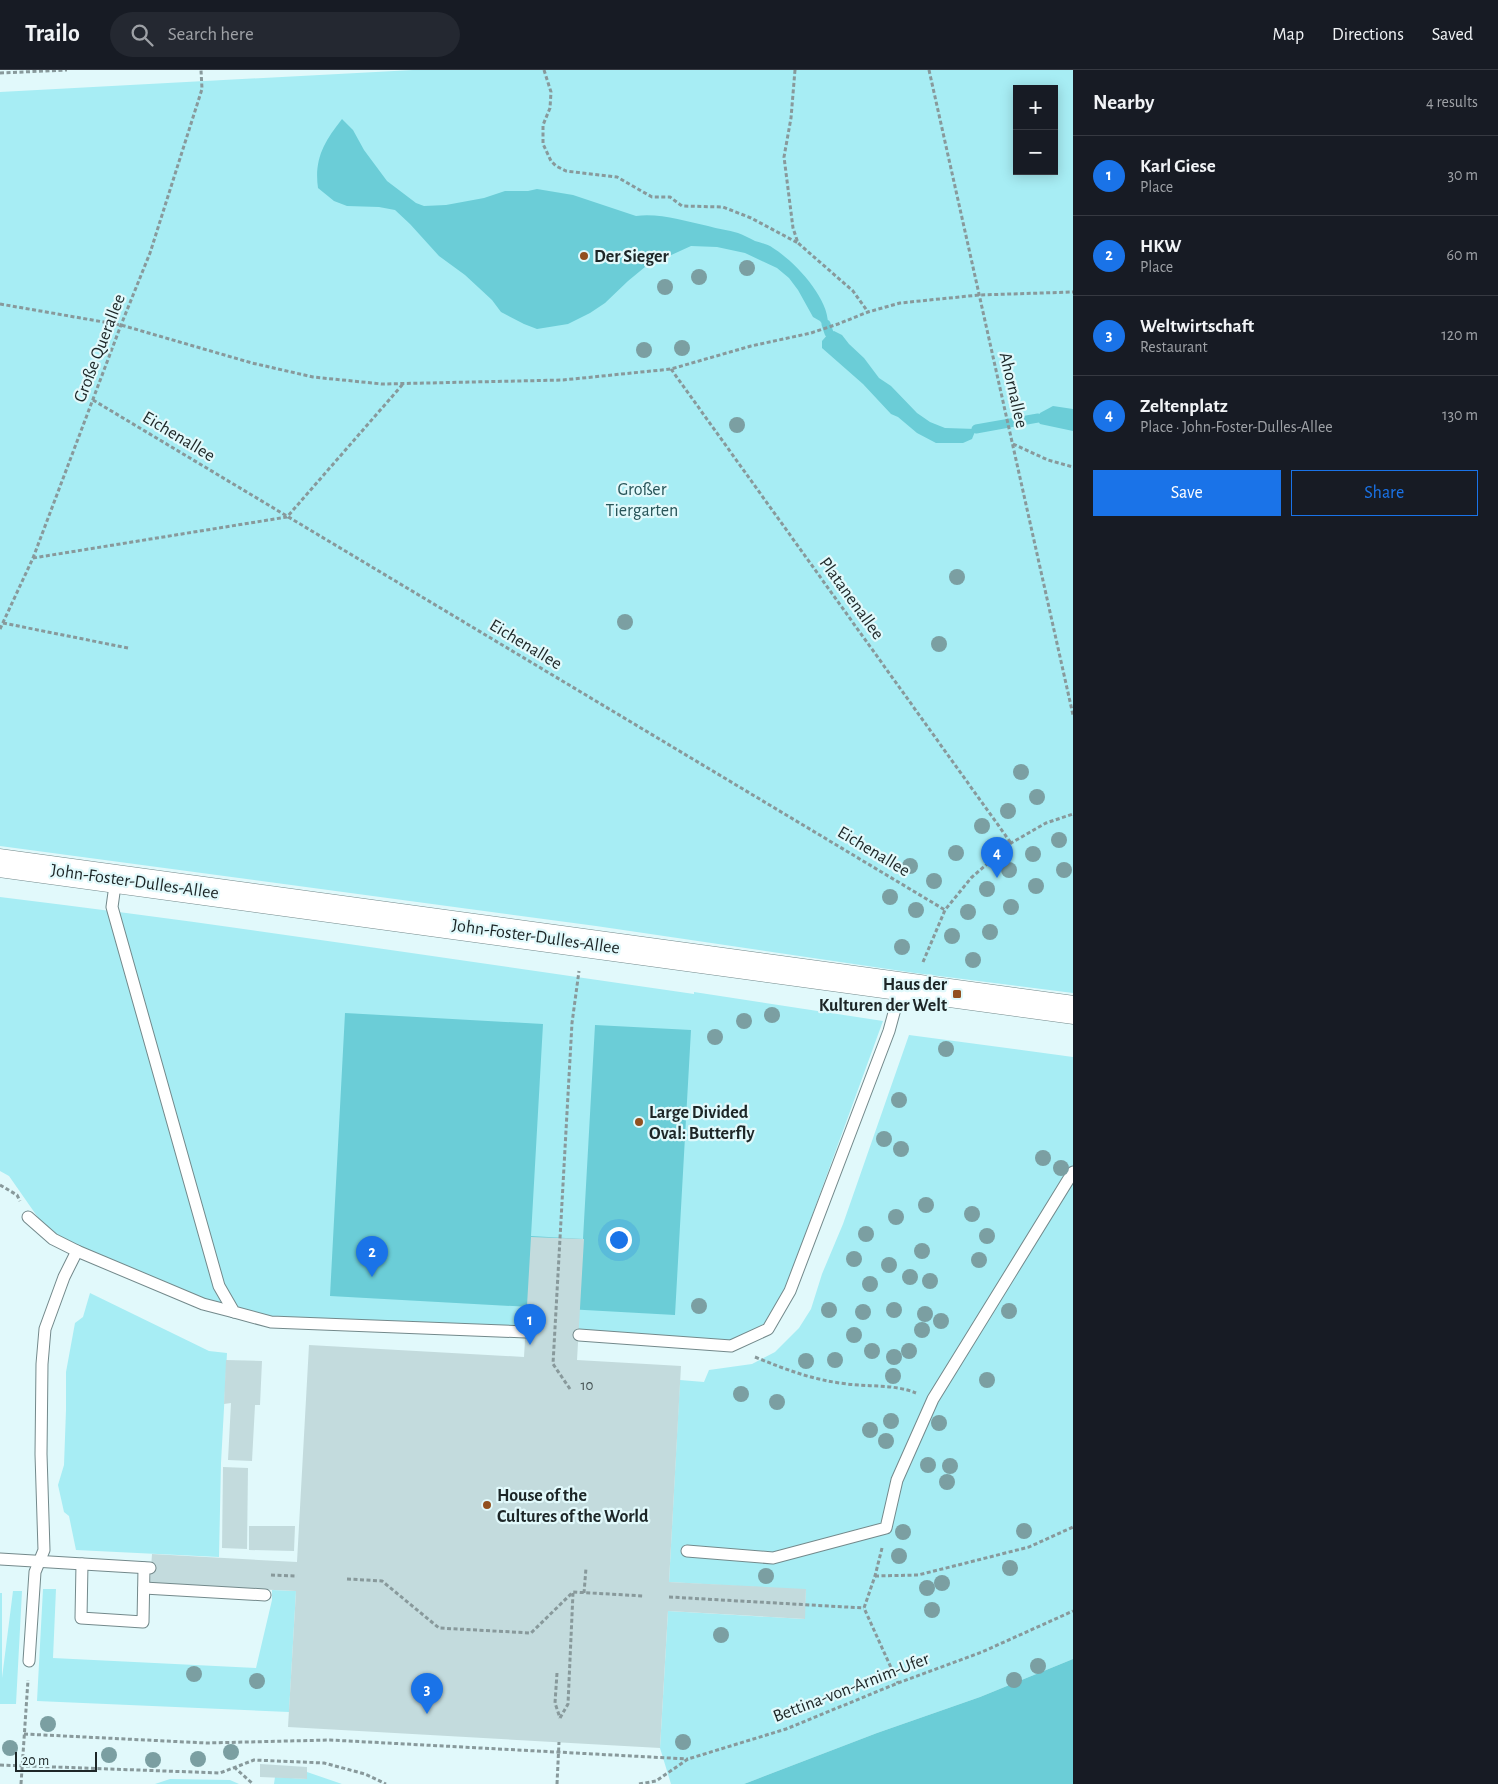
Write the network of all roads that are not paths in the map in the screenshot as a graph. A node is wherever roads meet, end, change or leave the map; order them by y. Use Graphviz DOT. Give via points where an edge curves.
graph roads {
  1 [pos="0,863"];
  2 [pos="116,878"];
  3 [pos="909,988"];
  4 [pos="1073,1010"];
  5 [pos="1073,1172"];
  6 [pos="28,1217"];
  7 [pos="78,1251"];
  8 [pos="234,1312"];
  9 [pos="526,1332"];
  10 [pos="579,1335"];
  11 [pos="687,1551"];
  12 [pos="0,1559"];
  13 [pos="40,1561"];
  14 [pos="82,1564"];
  15 [pos="144,1588"];
  16 [pos="265,1595"];
  17 [pos="29,1662"];
  1 -- 2 [label="street, John-Foster-Dulles-Allee"];
  2 -- 3 [label="street, John-Foster-Dulles-Allee"];
  2 -- 8 [label="lane" via="112,907 219,1286"];
  3 -- 4 [label="street, John-Foster-Dulles-Allee"];
  3 -- 10 [label="lane" via="889,1032 790,1291 768,1330 731,1346"];
  5 -- 11 [label="lane" via="933,1399 897,1480 886,1528 773,1558"];
  6 -- 7 [label="lane" via="53,1239"];
  7 -- 8 [label="lane" via="203,1304"];
  7 -- 13 [label="lane" via="64,1276 45,1329 41,1454 44,1550"];
  8 -- 9 [label="lane" via="271,1322"];
  12 -- 13 [label="lane"];
  13 -- 14 [label="lane"];
  13 -- 17 [label="lane" via="35,1572"];
  14 -- 15 [label="lane" via="148,1568"];
  14 -- 15 [label="lane" via="81,1618 143,1622"];
  15 -- 16 [label="lane"];
}
